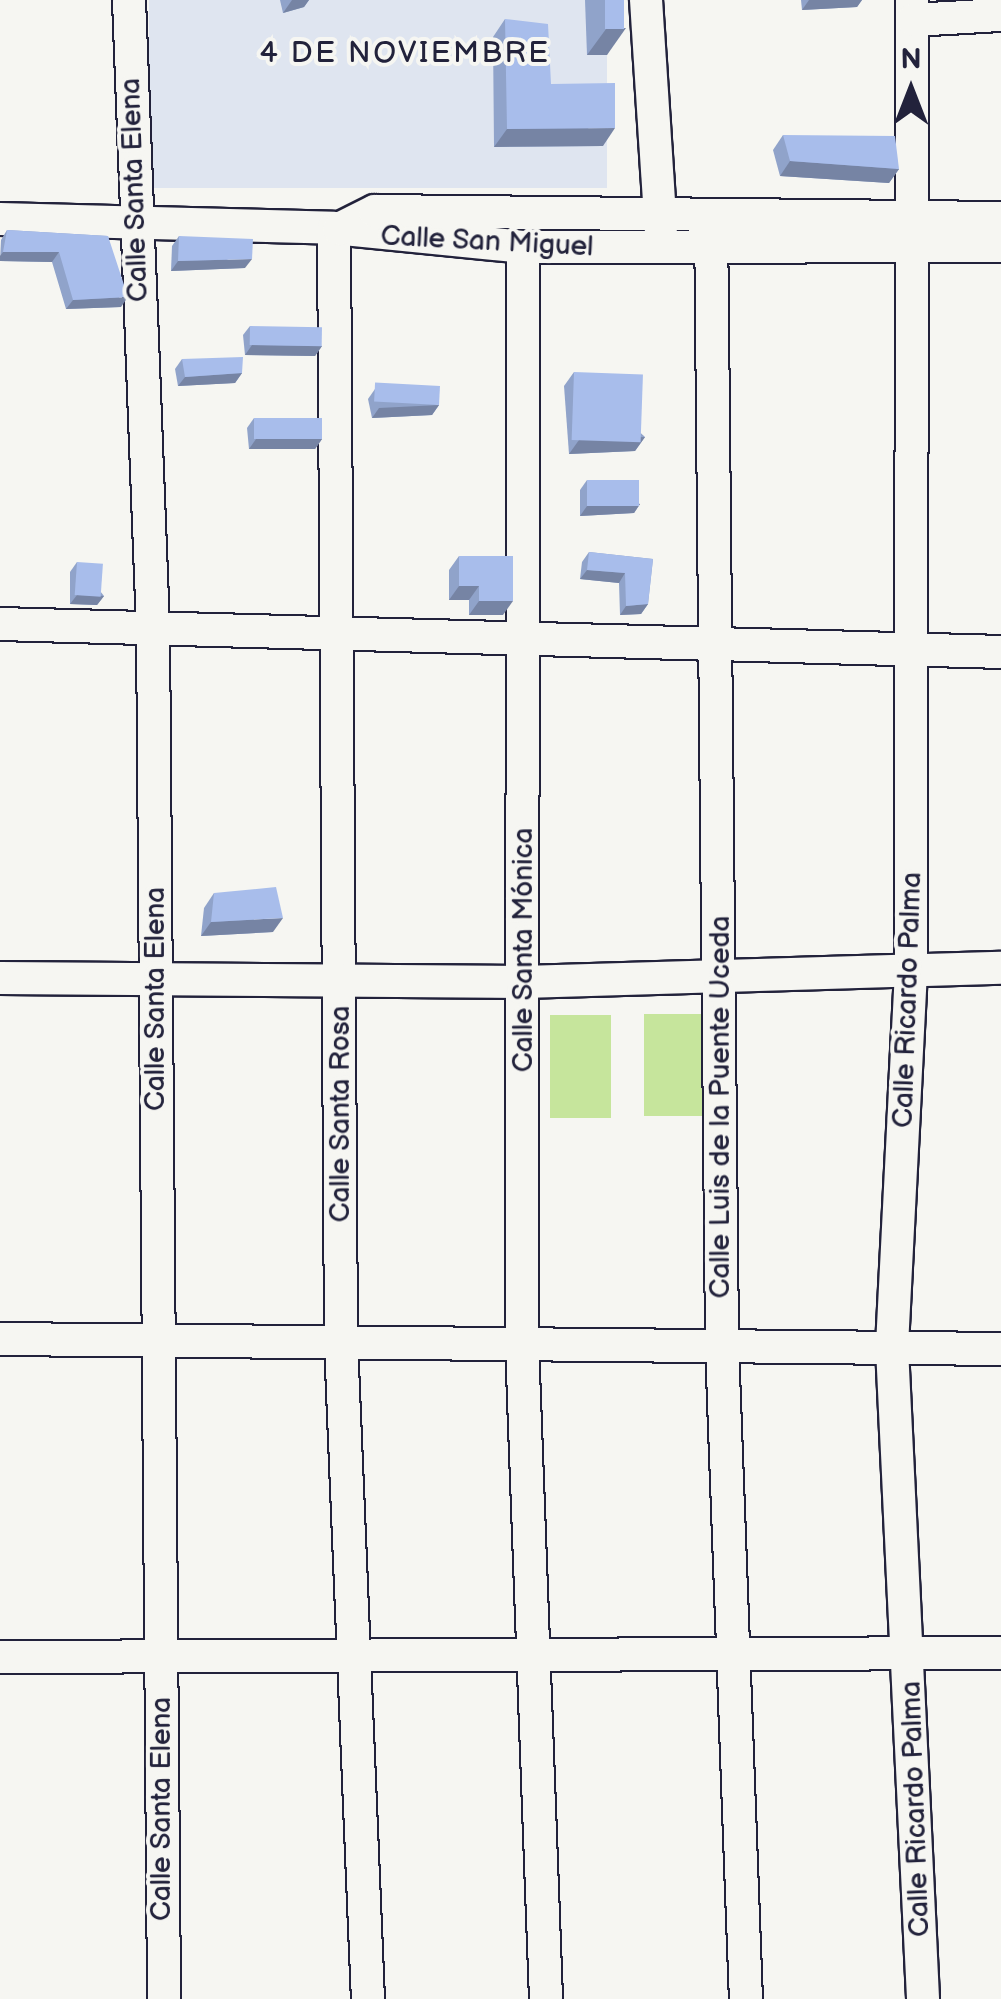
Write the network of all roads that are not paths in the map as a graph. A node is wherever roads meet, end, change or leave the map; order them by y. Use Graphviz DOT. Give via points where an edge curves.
graph roads {
  1 [pos="129,0"];
  2 [pos="646,0"];
  3 [pos="912,10"];
  4 [pos="1001,15"];
  5 [pos="661,211"];
  6 [pos="1001,218"];
  7 [pos="0,219"];
  8 [pos="136,221"];
  9 [pos="337,228"];
  10 [pos="710,231"];
  11 [pos="914,232"];
  12 [pos="1001,246"];
  13 [pos="523,247"];
  14 [pos="662,247"];
  15 [pos="0,624"];
  16 [pos="153,628"];
  17 [pos="334,634"];
  18 [pos="527,639"];
  19 [pos="714,644"];
  20 [pos="915,649"];
  21 [pos="1001,652"];
  22 [pos="1001,968"];
  23 [pos="911,971"];
  24 [pos="0,978"];
  25 [pos="156,980"];
  26 [pos="722,980"];
  27 [pos="340,982"];
  28 [pos="523,982"];
  29 [pos="0,1339"];
  30 [pos="158,1340"];
  31 [pos="340,1342"];
  32 [pos="522,1344"];
  33 [pos="722,1346"];
  34 [pos="892,1348"];
  35 [pos="1001,1349"];
  36 [pos="1001,1653"];
  37 [pos="532,1654"];
  38 [pos="737,1654"];
  39 [pos="161,1656"];
  40 [pos="0,1657"];
  41 [pos="911,1657"];
  42 [pos="358,1658"];
  43 [pos="164,1999"];
  44 [pos="368,1999"];
  45 [pos="546,1999"];
  46 [pos="746,1999"];
  47 [pos="923,1999"];
  1 -- 8 [label="street, Calle Santa Elena"];
  2 -- 5 [label="street"];
  3 -- 4 [label="street"];
  3 -- 11 [label="street, Calle Ricardo Palma"];
  5 -- 9 [label="street, Calle San Miguel" via="375,211"];
  5 -- 10 [label="street, Calle San Miguel"];
  5 -- 14 [label="street"];
  6 -- 11 [label="street, Calle San Miguel"];
  7 -- 8 [label="street"];
  8 -- 9 [label="street"];
  8 -- 16 [label="street, Calle Santa Elena"];
  9 -- 13 [label="street, Calle San Miguel"];
  9 -- 17 [label="street, Calle Santa Rosa"];
  10 -- 11 [label="street, Calle San Miguel"];
  10 -- 14 [label="street, Calle San Miguel"];
  10 -- 19 [label="street, Calle Luis de la Puente Uceda"];
  11 -- 12 [label="street, Calle San Miguel"];
  11 -- 20 [label="street, Calle Ricardo Palma"];
  13 -- 14 [label="street, Calle San Miguel"];
  13 -- 18 [label="street, Calle Santa Mónica"];
  15 -- 16 [label="street"];
  16 -- 17 [label="street"];
  16 -- 25 [label="street, Calle Santa Elena"];
  17 -- 18 [label="street"];
  17 -- 27 [label="street, Calle Santa Rosa"];
  18 -- 19 [label="street"];
  18 -- 28 [label="street, Calle Santa Mónica"];
  19 -- 20 [label="street"];
  19 -- 26 [label="street, Calle Luis de la Puente Uceda"];
  20 -- 21 [label="street"];
  20 -- 23 [label="street, Calle Ricardo Palma"];
  22 -- 23 [label="street"];
  23 -- 26 [label="street"];
  23 -- 34 [label="street, Calle Ricardo Palma"];
  24 -- 25 [label="street"];
  25 -- 27 [label="street"];
  25 -- 30 [label="street, Calle Santa Elena"];
  26 -- 28 [label="street"];
  26 -- 33 [label="street, Calle Luis de la Puente Uceda"];
  27 -- 28 [label="street"];
  27 -- 31 [label="street, Calle Santa Rosa"];
  28 -- 32 [label="street, Calle Santa Mónica"];
  29 -- 30 [label="street"];
  30 -- 31 [label="street"];
  30 -- 39 [label="street, Calle Santa Elena"];
  31 -- 32 [label="street"];
  31 -- 42 [label="street, Calle Santa Rosa"];
  32 -- 33 [label="street"];
  32 -- 37 [label="street, Calle Santa Mónica"];
  33 -- 34 [label="street"];
  33 -- 38 [label="street, Calle Luis de la Puente Uceda"];
  34 -- 35 [label="street"];
  34 -- 41 [label="street, Calle Ricardo Palma"];
  36 -- 41 [label="street"];
  37 -- 38 [label="street"];
  37 -- 42 [label="street"];
  37 -- 45 [label="street, Calle Santa Mónica"];
  38 -- 41 [label="street"];
  38 -- 46 [label="street, Calle Luis de la Puente Uceda"];
  39 -- 40 [label="street"];
  39 -- 42 [label="street"];
  39 -- 43 [label="street, Calle Santa Elena"];
  41 -- 47 [label="street, Calle Ricardo Palma"];
  42 -- 44 [label="street, Calle Santa Rosa"];
}
